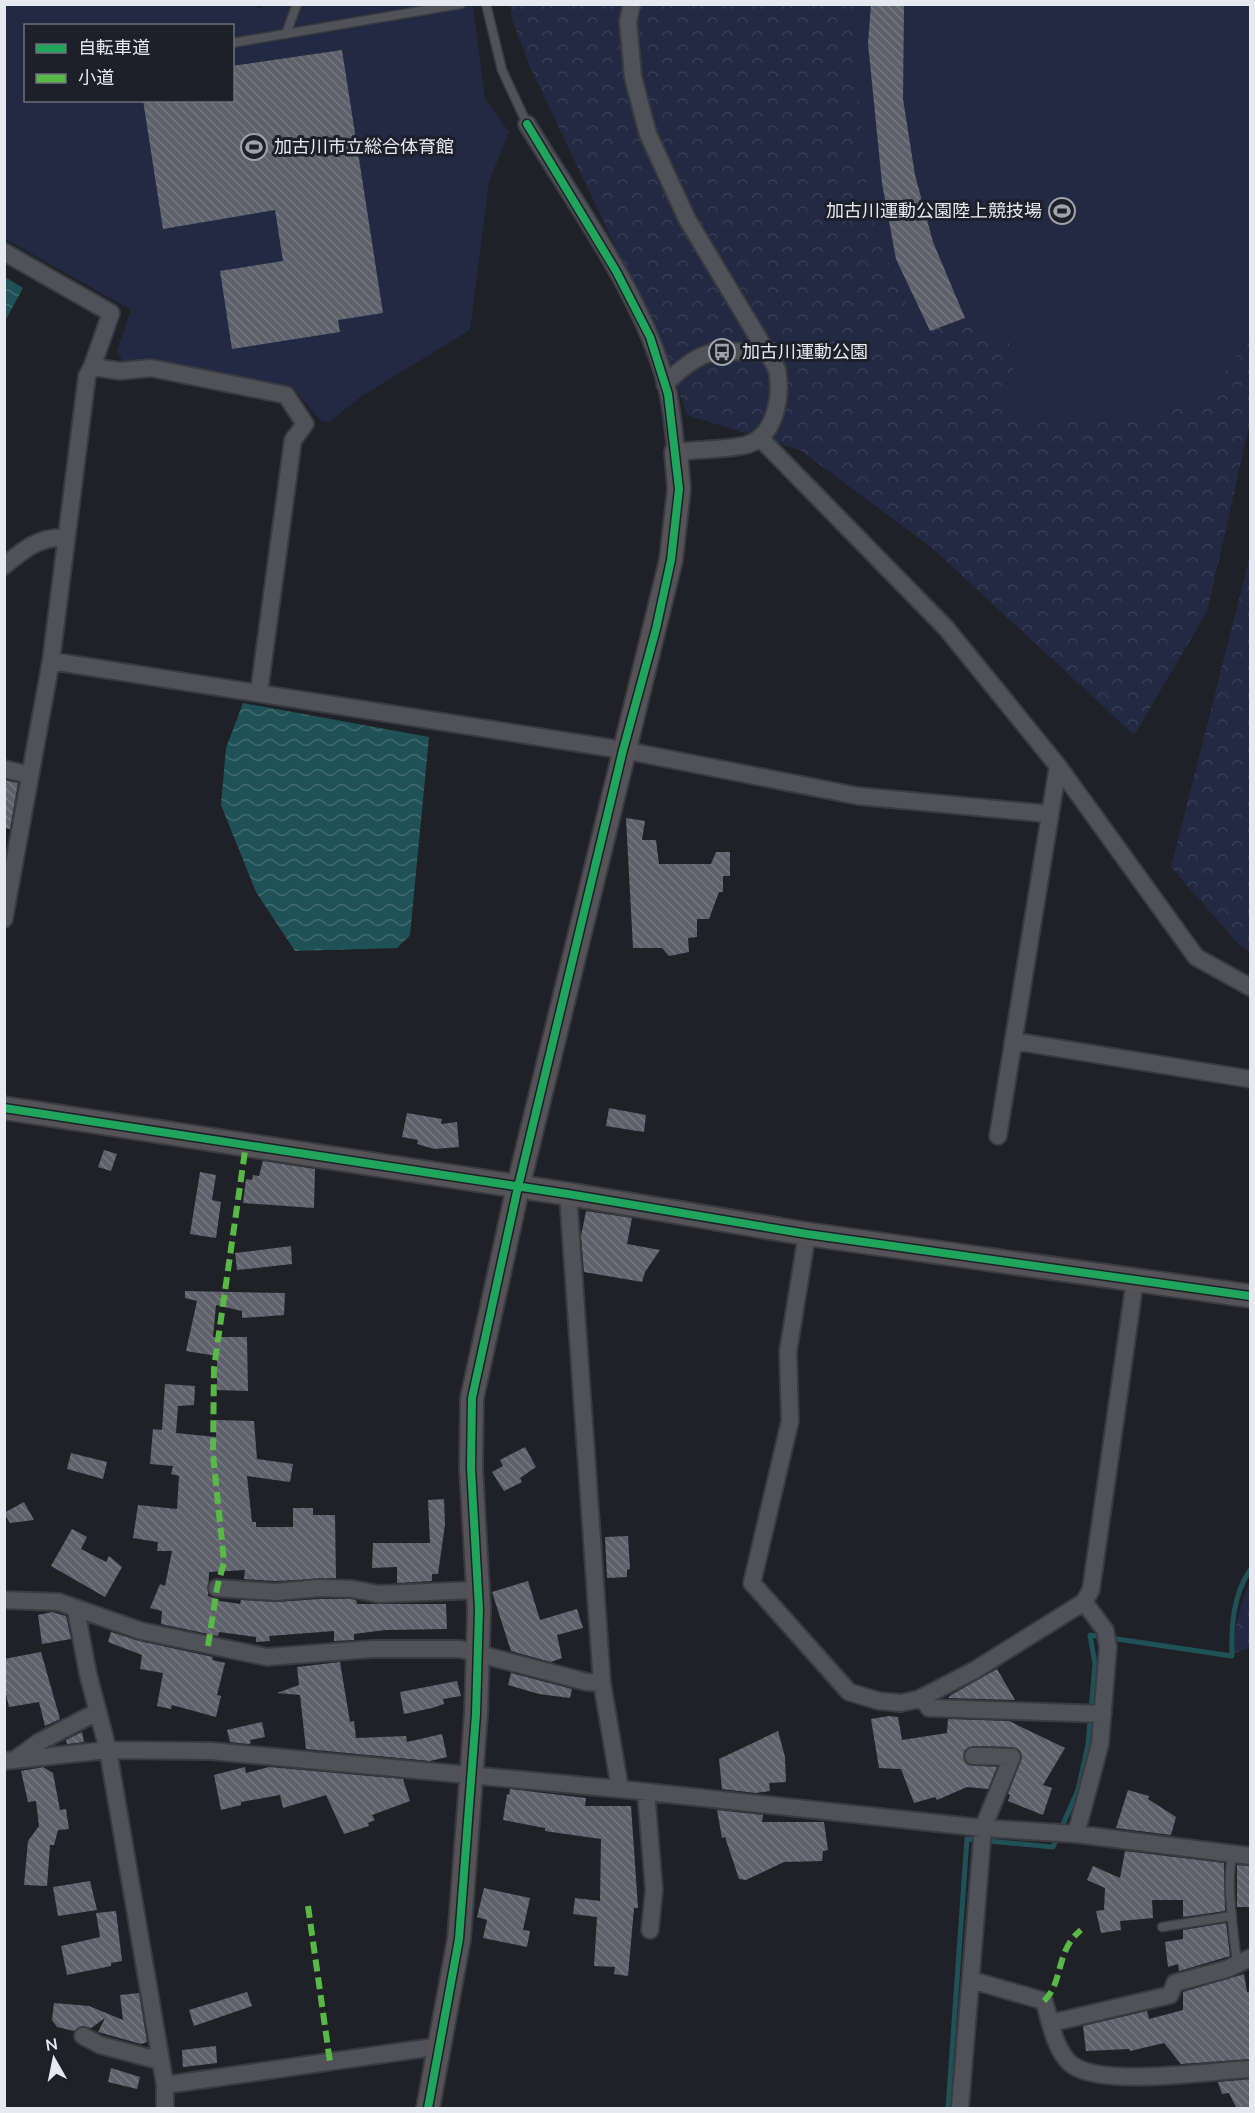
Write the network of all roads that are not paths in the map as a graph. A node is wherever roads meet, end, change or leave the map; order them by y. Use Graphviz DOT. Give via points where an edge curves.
graph roads {
  1 [pos="297,4"];
  2 [pos="461,4"];
  3 [pos="486,4"];
  4 [pos="632,4"];
  5 [pos="286,34"];
  6 [pos="234,43"];
  7 [pos="527,124"];
  8 [pos="4,252"];
  9 [pos="769,353"];
  10 [pos="92,367"];
  11 [pos="666,384"];
  12 [pos="760,438"];
  13 [pos="676,452"];
  14 [pos="66,538"];
  15 [pos="4,566"];
  16 [pos="51,661"];
  17 [pos="259,692"];
  18 [pos="623,750"];
  19 [pos="1058,766"];
  20 [pos="4,769"];
  21 [pos="30,775"];
  22 [pos="1050,814"];
  23 [pos="4,919"];
  24 [pos="1251,987"];
  25 [pos="1013,1041"];
  26 [pos="1251,1079"];
  27 [pos="4,1108"];
  28 [pos="998,1136"];
  29 [pos="518,1187"];
  30 [pos="568,1194"];
  31 [pos="807,1234"];
  32 [pos="1135,1280"];
  33 [pos="1251,1296"];
  34 [pos="217,1588"];
  35 [pos="478,1590"];
  36 [pos="4,1600"];
  37 [pos="1084,1602"];
  38 [pos="76,1610"];
  39 [pos="478,1653"];
  40 [pos="602,1683"];
  41 [pos="922,1697"];
  42 [pos="98,1712"];
  43 [pos="1102,1714"];
  44 [pos="108,1750"];
  45 [pos="973,1756"];
  46 [pos="10,1760"];
  47 [pos="472,1775"];
  48 [pos="620,1789"];
  49 [pos="646,1792"];
  50 [pos="983,1828"];
  51 [pos="1065,1834"];
  52 [pos="1233,1852"];
  53 [pos="1251,1856"];
  54 [pos="1233,1916"];
  55 [pos="1162,1927"];
  56 [pos="650,1930"];
  57 [pos="1244,1961"];
  58 [pos="971,1980"];
  59 [pos="1051,2023"];
  60 [pos="83,2036"];
  61 [pos="441,2046"];
  62 [pos="161,2061"];
  63 [pos="1251,2069"];
  64 [pos="165,2085"];
  65 [pos="165,2109"];
  66 [pos="428,2109"];
  67 [pos="960,2109"];
  1 -- 5 [label="lane"];
  2 -- 5 [label="lane"];
  3 -- 7 [label="lane" via="502,70"];
  4 -- 9 [label="street" via="628,21 633,76 648,134 687,219"];
  5 -- 6 [label="lane"];
  7 -- 11 [label="street" via="616,271 650,337"];
  8 -- 10 [label="street" via="111,313"];
  9 -- 11 [label="street" via="742,350 698,357"];
  9 -- 12 [label="street" via="779,379 778,402 772,421"];
  10 -- 14 [label="street" via="87,376"];
  10 -- 17 [label="street" via="120,371 151,368 286,395 305,424 293,440"];
  11 -- 13 [label="street"];
  12 -- 13 [label="street" via="747,444"];
  12 -- 19 [label="street" via="946,628"];
  13 -- 18 [label="street" via="679,489 671,560"];
  14 -- 15 [label="street" via="51,536"];
  14 -- 16 [label="street"];
  16 -- 17 [label="street"];
  16 -- 21 [label="street"];
  17 -- 18 [label="street"];
  18 -- 22 [label="street" via="858,796"];
  18 -- 29 [label="street"];
  19 -- 22 [label="street"];
  19 -- 24 [label="street" via="1196,957"];
  20 -- 21 [label="street"];
  21 -- 23 [label="street"];
  22 -- 25 [label="street"];
  25 -- 26 [label="street"];
  25 -- 28 [label="street"];
  27 -- 29 [label="street"];
  29 -- 30 [label="street"];
  29 -- 35 [label="street" via="472,1398 471,1468"];
  30 -- 31 [label="street"];
  30 -- 40 [label="street"];
  31 -- 32 [label="street"];
  31 -- 41 [label="street" via="788,1352 790,1421 752,1583 849,1692 901,1703"];
  32 -- 33 [label="street"];
  32 -- 37 [label="street" via="1091,1590"];
  34 -- 35 [label="street" via="276,1592 352,1589 379,1594"];
  35 -- 39 [label="street"];
  36 -- 38 [label="street" via="59,1602"];
  37 -- 41 [label="street" via="975,1670"];
  37 -- 43 [label="street" via="1105,1630 1108,1647"];
  38 -- 39 [label="street" via="141,1631 267,1657 373,1649 460,1649"];
  38 -- 42 [label="street"];
  39 -- 40 [label="street"];
  39 -- 47 [label="street"];
  40 -- 48 [label="street"];
  41 -- 43 [label="street" via="929,1708"];
  42 -- 44 [label="street"];
  42 -- 46 [label="street"];
  43 -- 51 [label="street" via="1100,1744"];
  44 -- 46 [label="street"];
  44 -- 47 [label="street" via="211,1751"];
  44 -- 62 [label="street"];
  45 -- 50 [label="street" via="1012,1757"];
  47 -- 48 [label="street"];
  47 -- 61 [label="street" via="459,1939"];
  48 -- 49 [label="street"];
  49 -- 50 [label="street"];
  49 -- 56 [label="street" via="654,1890"];
  50 -- 51 [label="street"];
  50 -- 58 [label="street"];
  51 -- 52 [label="street"];
  52 -- 53 [label="street"];
  52 -- 54 [label="lane"];
  54 -- 55 [label="lane"];
  54 -- 57 [label="lane"];
  57 -- 59 [label="street" via="1175,1983 1170,1995"];
  58 -- 59 [label="street" via="1044,2001"];
  58 -- 67 [label="street"];
  59 -- 63 [label="street" via="1070,2063 1094,2074 1122,2078"];
  60 -- 62 [label="street" via="100,2045"];
  61 -- 64 [label="street"];
  61 -- 66 [label="street"];
  62 -- 64 [label="street"];
  64 -- 65 [label="street"];
}
